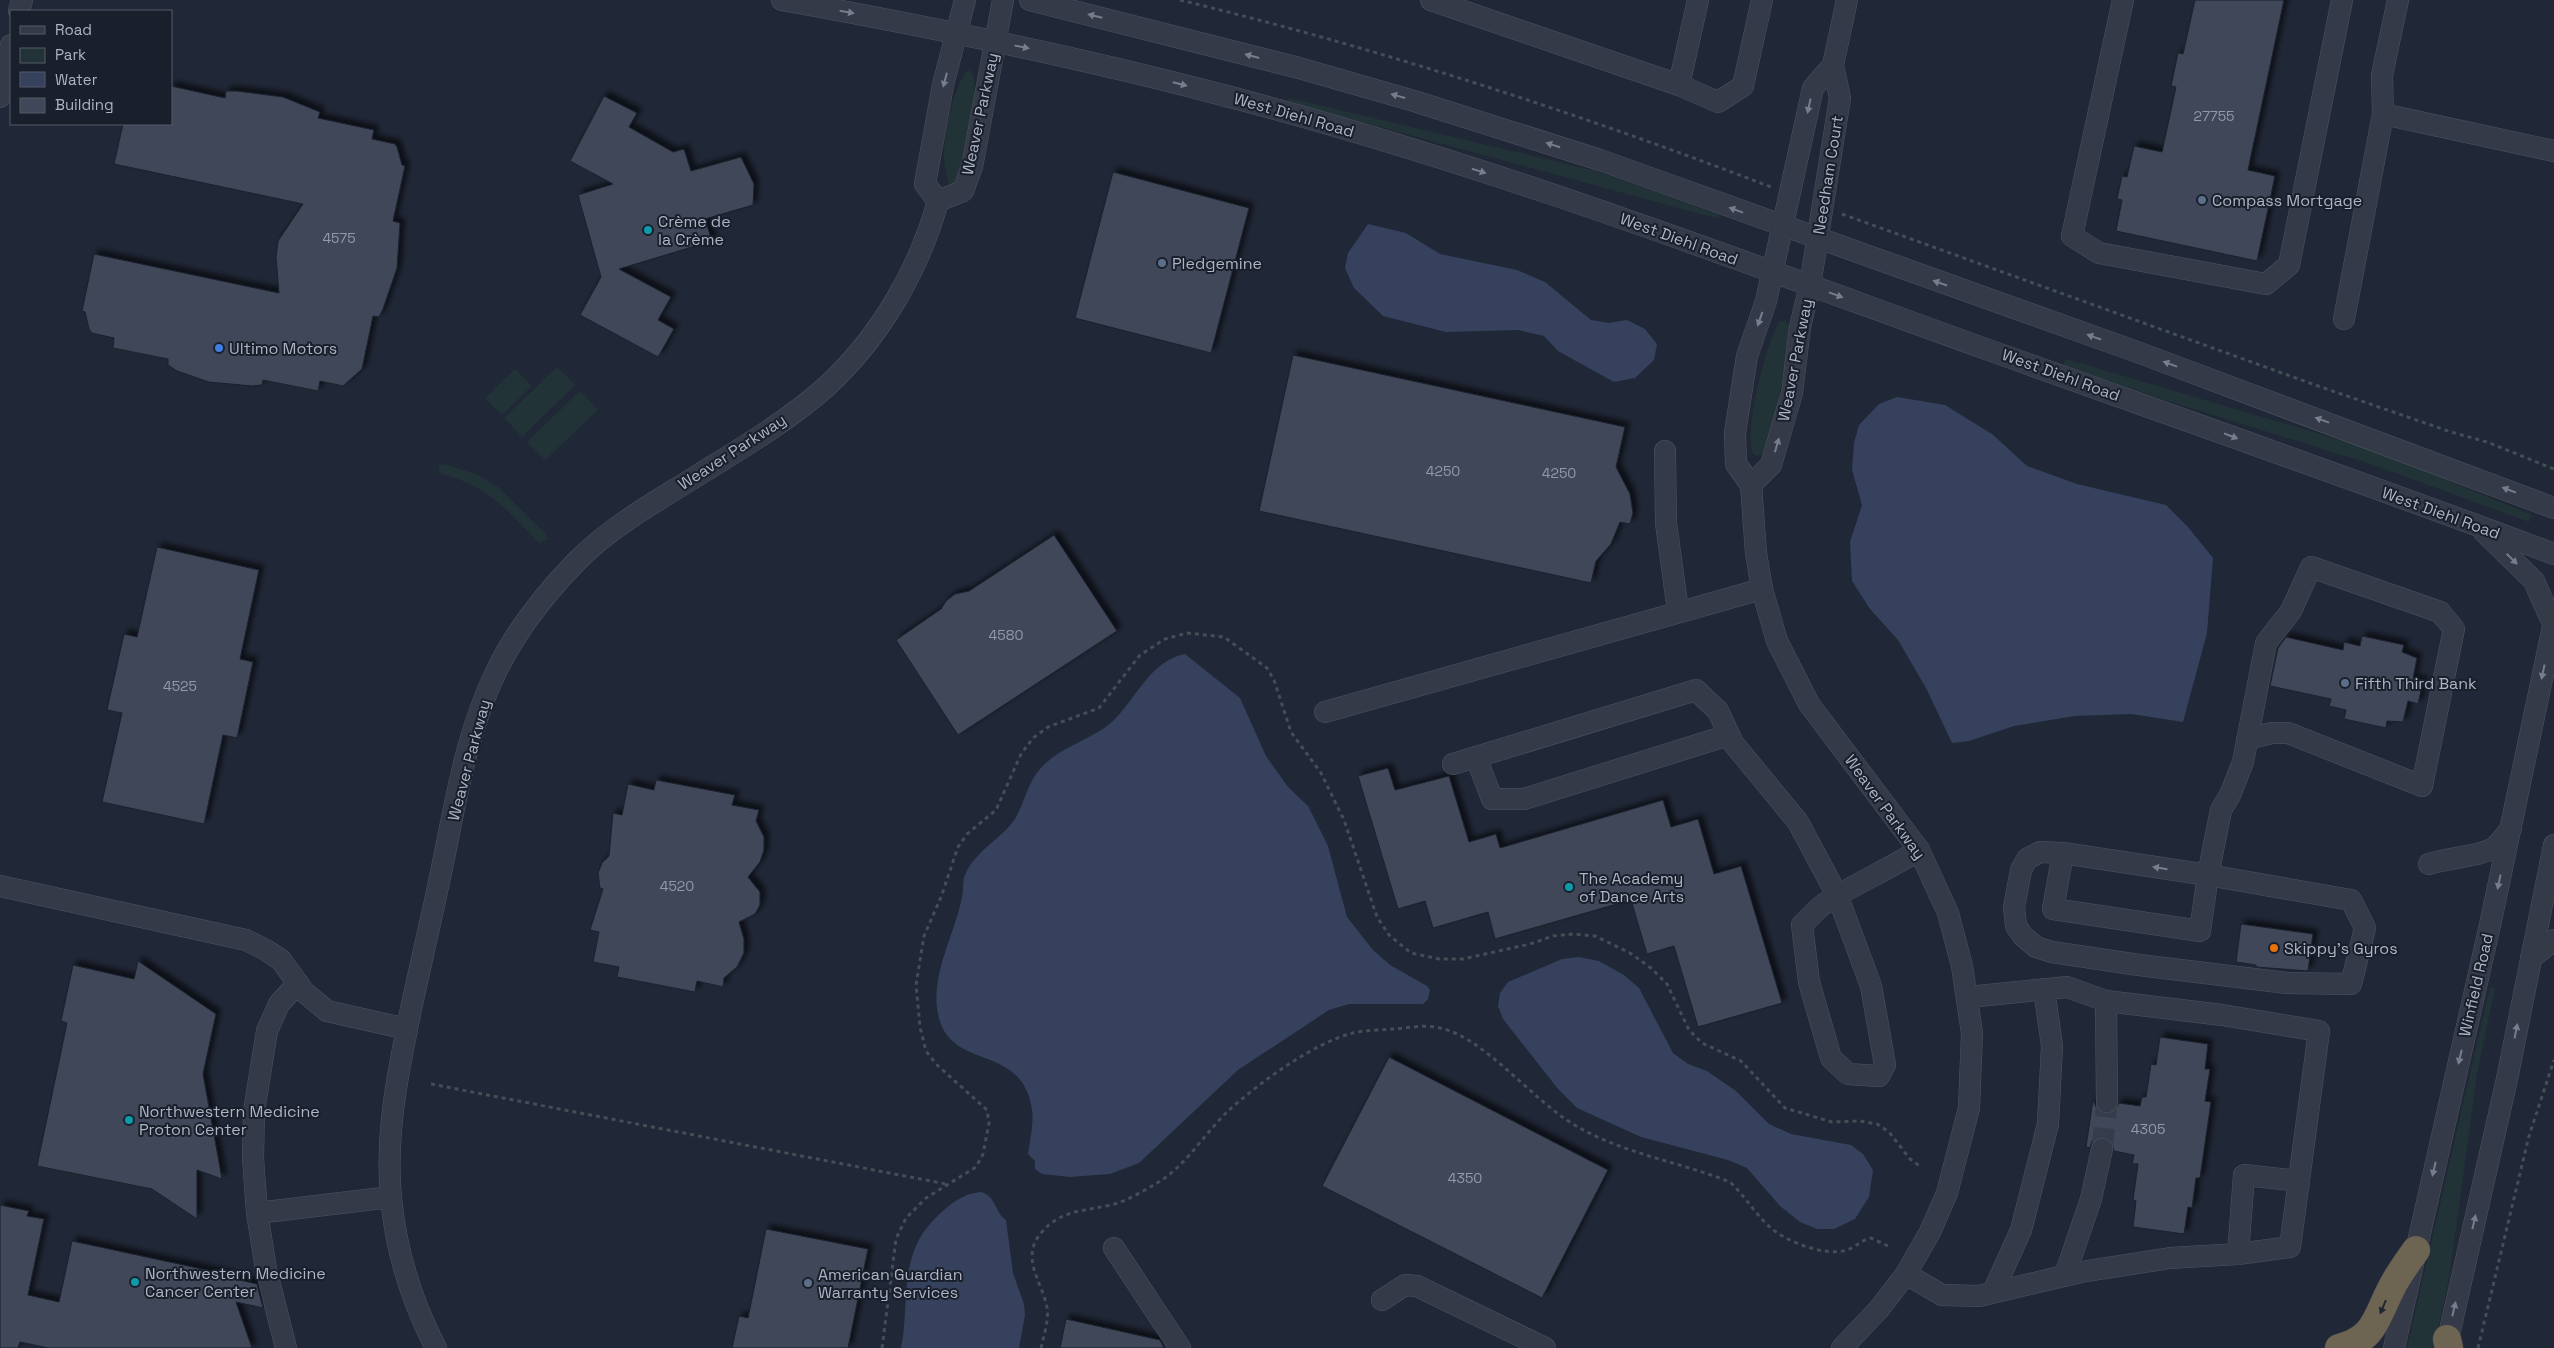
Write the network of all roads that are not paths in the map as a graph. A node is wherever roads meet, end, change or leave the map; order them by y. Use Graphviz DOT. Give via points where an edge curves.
graph roads {
  1 [pos="782,0"];
  2 [pos="965,0"];
  3 [pos="1003,0"];
  4 [pos="1030,0"];
  5 [pos="1431,0"];
  6 [pos="1698,0"];
  7 [pos="1762,0"];
  8 [pos="1846,0"];
  9 [pos="2123,0"];
  10 [pos="2342,0"];
  11 [pos="2398,0"];
  12 [pos="957,33"];
  13 [pos="995,41"];
  14 [pos="10,50"];
  15 [pos="1833,65"];
  16 [pos="1679,85"];
  17 [pos="0,96"];
  18 [pos="2382,114"];
  19 [pos="2554,150"];
  20 [pos="938,201"];
  21 [pos="1782,227"];
  22 [pos="1818,240"];
  23 [pos="1773,272"];
  24 [pos="1810,285"];
  25 [pos="2344,319"];
  26 [pos="1665,451"];
  27 [pos="1752,485"];
  28 [pos="2554,508"];
  29 [pos="2477,526"];
  30 [pos="2554,554"];
  31 [pos="1762,589"];
  32 [pos="1678,611"];
  33 [pos="2554,623"];
  34 [pos="1325,712"];
  35 [pos="1729,735"];
  36 [pos="2247,739"];
  37 [pos="1476,757"];
  38 [pos="1453,764"];
  39 [pos="2511,828"];
  40 [pos="2554,845"];
  41 [pos="1919,850"];
  42 [pos="2063,853"];
  43 [pos="2429,864"];
  44 [pos="2208,875"];
  45 [pos="0,886"];
  46 [pos="1838,897"];
  47 [pos="2554,940"];
  48 [pos="2531,958"];
  49 [pos="298,983"];
  50 [pos="2044,989"];
  51 [pos="1968,997"];
  52 [pos="2106,1001"];
  53 [pos="407,1029"];
  54 [pos="2107,1102"];
  55 [pos="2102,1149"];
  56 [pos="2299,1181"];
  57 [pos="391,1198"];
  58 [pos="257,1213"];
  59 [pos="1114,1248"];
  60 [pos="2416,1250"];
  61 [pos="2238,1254"];
  62 [pos="1906,1274"];
  63 [pos="2065,1275"];
  64 [pos="1993,1292"];
  65 [pos="1382,1300"];
  66 [pos="2447,1345"];
  67 [pos="286,1348"];
  68 [pos="436,1348"];
  69 [pos="1180,1348"];
  70 [pos="1545,1348"];
  71 [pos="1842,1348"];
  72 [pos="2339,1348"];
  73 [pos="2394,1348"];
  1 -- 12 [label="street, West Diehl Road, one-way"];
  2 -- 12 [label="street"];
  3 -- 13 [label="street, Weaver Parkway"];
  21 -- 4 [label="street, one-way" via="1600,160 1414,101 1188,38"];
  5 -- 16 [label="street"];
  6 -- 16 [label="street"];
  7 -- 16 [label="street" via="1743,86 1718,102"];
  8 -- 15 [label="street, Needham Court"];
  9 -- 10 [label="street" via="2072,236 2099,253 2266,284 2289,265"];
  11 -- 18 [label="street" via="2382,75"];
  12 -- 13 [label="street, West Diehl Road"];
  12 -- 20 [label="street, one-way" via="943,85 925,184"];
  13 -- 20 [label="street, Weaver Parkway" via="972,167 962,191"];
  13 -- 23 [label="street, West Diehl Road, one-way" via="1214,92 1324,124 1585,205"];
  14 -- 17 [label="street"];
  15 -- 21 [label="street, Needham Court, one-way" via="1813,88"];
  15 -- 22 [label="street, Needham Court" via="1840,98"];
  18 -- 19 [label="street"];
  18 -- 25 [label="street"];
  20 -- 53 [label="street, Weaver Parkway" via="929,234 906,284 872,336 826,387 781,421 598,541 542,599 509,646 494,674 473,733"];
  21 -- 22 [label="street"];
  21 -- 23 [label="street, Needham Court"];
  22 -- 24 [label="street, Needham Court"];
  28 -- 22 [label="street, one-way" via="2149,356"];
  23 -- 24 [label="street, West Diehl Road"];
  23 -- 27 [label="street, one-way" via="1747,356 1735,433 1736,464"];
  27 -- 24 [label="street, Weaver Parkway, one-way" via="1771,465 1781,431 1792,393 1800,327"];
  24 -- 29 [label="street, West Diehl Road, one-way"];
  26 -- 32 [label="street" via="1666,523"];
  27 -- 31 [label="street, Weaver Parkway" via="1755,545"];
  29 -- 30 [label="street, West Diehl Road"];
  29 -- 33 [label="street, one-way" via="2534,581"];
  31 -- 32 [label="street"];
  31 -- 41 [label="street, Weaver Parkway" via="1777,641 1809,704"];
  32 -- 34 [label="street"];
  33 -- 39 [label="street, Winfield Road, one-way"];
  35 -- 37 [label="street" via="1718,711 1696,690"];
  35 -- 37 [label="street" via="1524,799 1492,799"];
  35 -- 46 [label="street" via="1798,822"];
  36 -- 36 [label="street" via="2266,643 2291,612 2312,567 2440,612 2454,629 2422,786 2288,733"];
  36 -- 44 [label="street" via="2241,768 2221,810"];
  37 -- 38 [label="street"];
  39 -- 43 [label="street" via="2494,847 2478,854"];
  39 -- 60 [label="street, Winfield Road, one-way"];
  40 -- 48 [label="street"];
  41 -- 46 [label="street"];
  41 -- 51 [label="street, Weaver Parkway" via="1948,913"];
  44 -- 42 [label="street, one-way"];
  42 -- 44 [label="street" via="2053,909 2200,931"];
  42 -- 44 [label="street" via="2040,852 2026,860 2021,870 2014,907 2016,926 2022,936 2036,947 2139,965 2287,983 2350,984 2365,928 2351,900"];
  45 -- 49 [label="street" via="246,940 281,960"];
  46 -- 46 [label="street" via="1802,925 1809,982 1831,1058 1848,1074 1879,1076 1885,1065 1871,986"];
  47 -- 48 [label="street"];
  66 -- 48 [label="street, one-way"];
  49 -- 53 [label="street" via="327,1011"];
  49 -- 58 [label="street" via="279,1004 267,1031 254,1111"];
  50 -- 51 [label="street"];
  50 -- 52 [label="street" via="2068,987"];
  50 -- 64 [label="street" via="2052,1046 2048,1124 2021,1230"];
  51 -- 62 [label="street, Weaver Parkway" via="1972,1066 1967,1117 1947,1193"];
  52 -- 54 [label="street"];
  52 -- 56 [label="street" via="2318,1030"];
  53 -- 57 [label="street, Weaver Parkway" via="391,1111"];
  55 -- 63 [label="street" via="2091,1199"];
  56 -- 61 [label="street" via="2290,1247"];
  56 -- 61 [label="street" via="2244,1175"];
  57 -- 58 [label="street"];
  57 -- 68 [label="street, Weaver Parkway" via="397,1238 412,1292"];
  58 -- 67 [label="street" via="266,1269"];
  59 -- 69 [label="street"];
  60 -- 72 [label="highway, one-way" via="2391,1289 2368,1335"];
  60 -- 73 [label="street, Winfield Road"];
  61 -- 63 [label="street" via="2170,1258"];
  62 -- 64 [label="street" via="1942,1295 1979,1296"];
  62 -- 71 [label="street, Weaver Parkway"];
  63 -- 64 [label="street"];
  65 -- 70 [label="street" via="1405,1285 1417,1286"];
}
